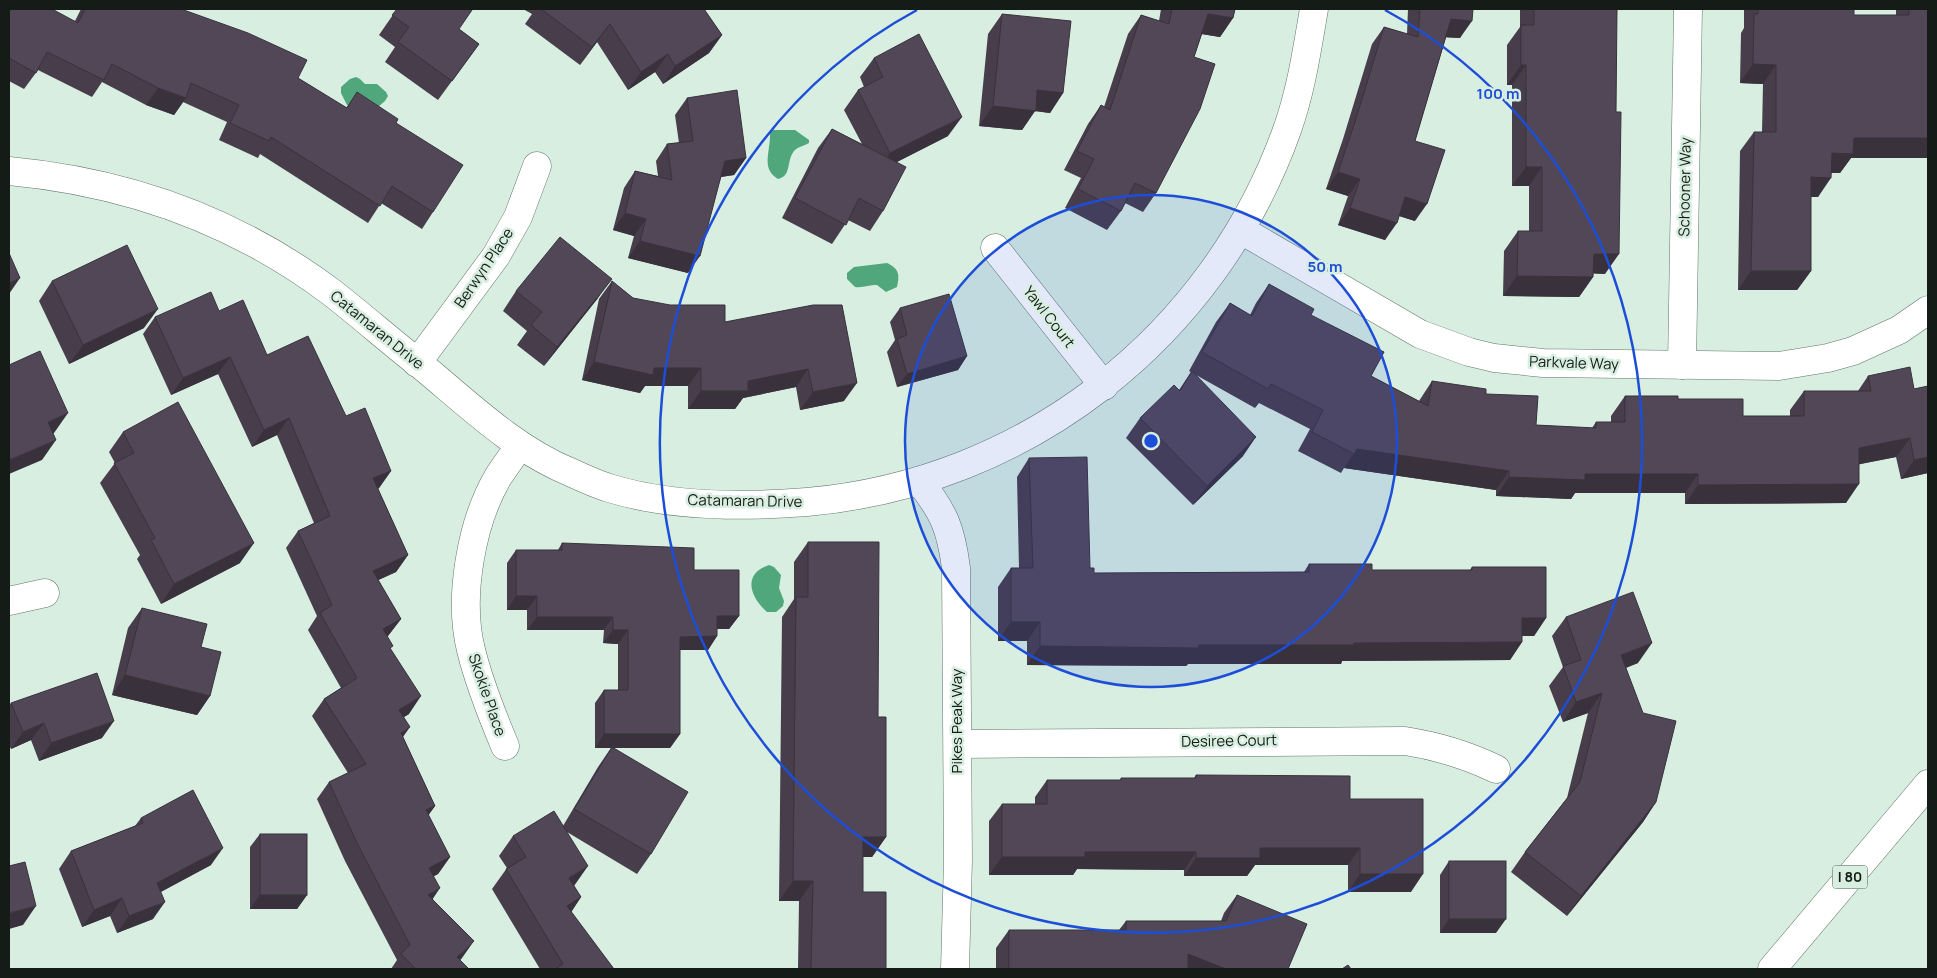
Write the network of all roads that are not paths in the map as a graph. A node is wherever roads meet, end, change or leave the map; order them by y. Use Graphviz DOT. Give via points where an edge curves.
graph roads {
  1 [pos="1314,9"];
  2 [pos="1688,9"];
  3 [pos="537,166"];
  4 [pos="9,171"];
  5 [pos="1240,230"];
  6 [pos="995,248"];
  7 [pos="1928,310"];
  8 [pos="417,363"];
  9 [pos="1682,365"];
  10 [pos="1104,386"];
  11 [pos="520,446"];
  12 [pos="919,482"];
  13 [pos="45,593"];
  14 [pos="9,602"];
  15 [pos="958,744"];
  16 [pos="505,746"];
  17 [pos="1496,769"];
  18 [pos="1928,784"];
  19 [pos="955,969"];
  20 [pos="1772,969"];
  1 -- 5 [label="main road, Catamaran Drive" via="1304,72 1288,129 1266,183"];
  2 -- 9 [label="main road, Schooner Way"];
  3 -- 8 [label="main road, Berwyn Place" via="518,217 496,256"];
  4 -- 8 [label="main road, Catamaran Drive" via="48,174 109,186 169,203 226,227 281,257 332,293"];
  5 -- 9 [label="main road, Parkvale Way" via="1420,334 1469,352 1544,363"];
  5 -- 10 [label="main road, Catamaran Drive" via="1223,259 1187,306"];
  6 -- 10 [label="main road, Yawl Court"];
  7 -- 9 [label="main road, Parkvale Way" via="1899,330 1853,351 1828,358 1778,366"];
  8 -- 11 [label="main road, Catamaran Drive"];
  10 -- 12 [label="main road, Catamaran Drive" via="1030,435 977,461"];
  11 -- 12 [label="main road, Catamaran Drive" via="564,470 608,488 647,497 709,504 836,500"];
  11 -- 16 [label="main road, Skokie Place" via="487,499 471,547 465,598 470,648 485,698"];
  12 -- 15 [label="main road, Pikes Peak Way" via="943,515 953,544"];
  13 -- 14 [label="main road"];
  15 -- 17 [label="main road, Desiree Court" via="1405,741 1474,758"];
  15 -- 19 [label="main road, Pikes Peak Way"];
  18 -- 20 [label="main road, I 80"];
}
